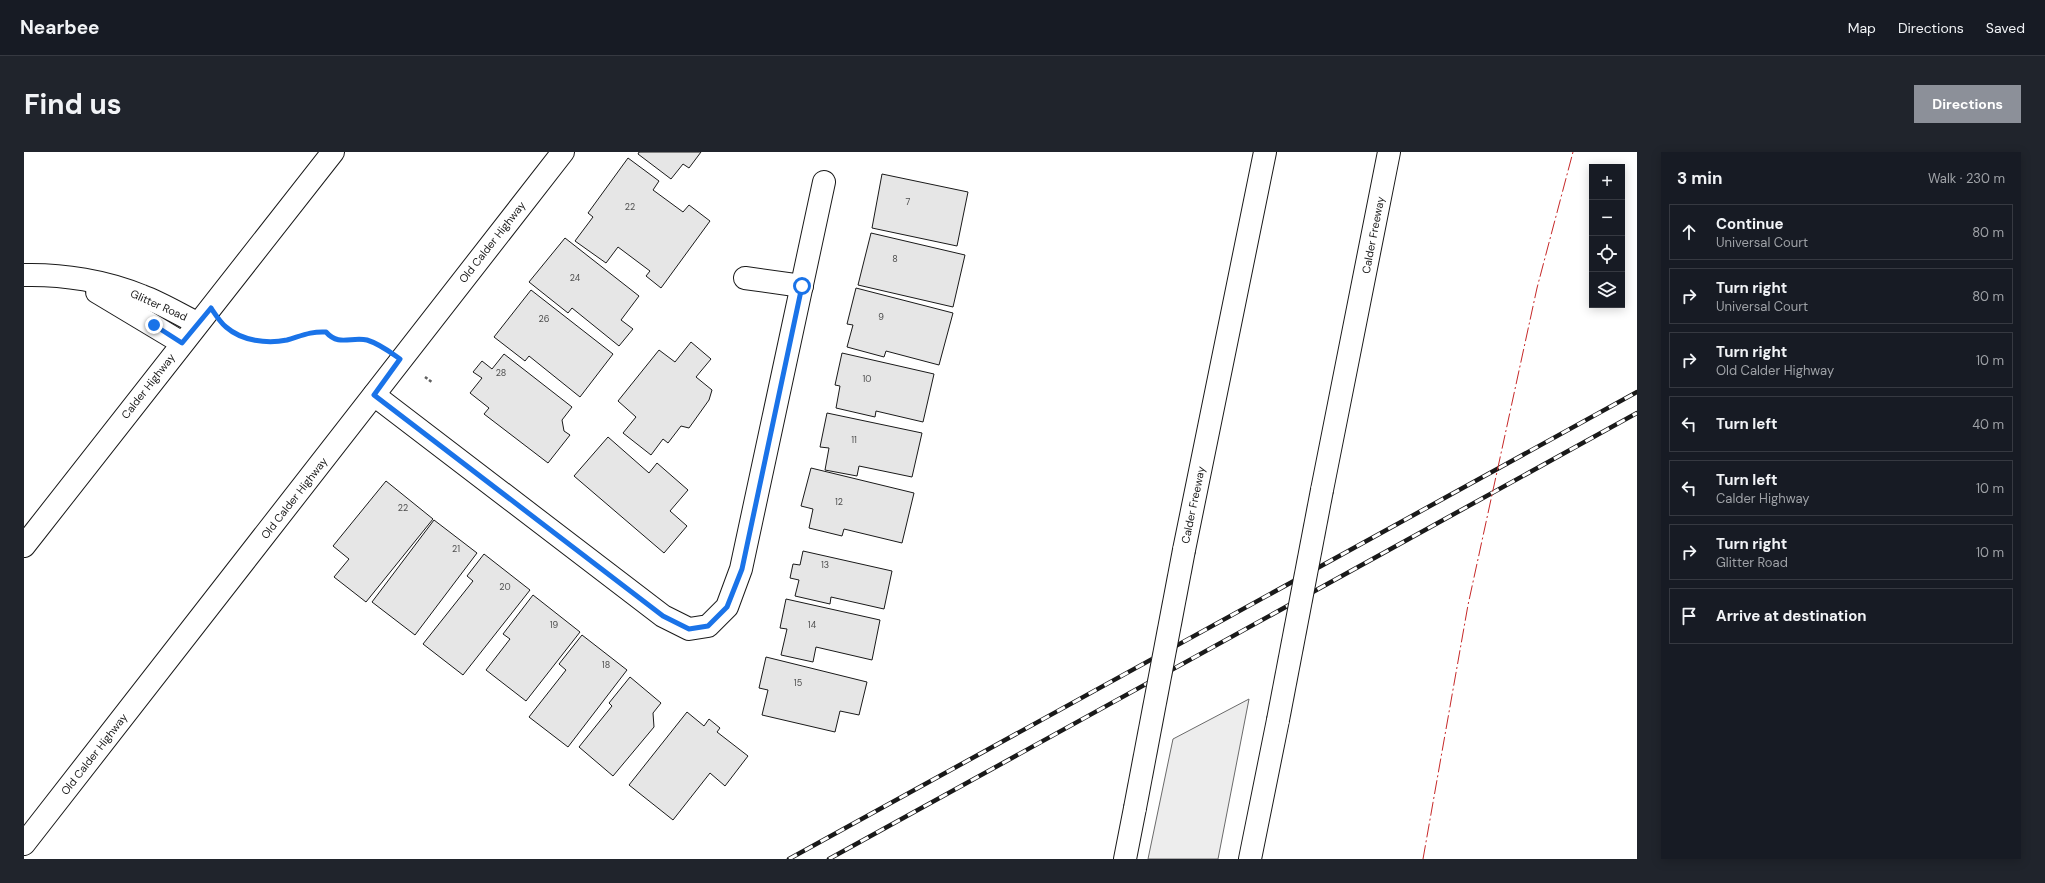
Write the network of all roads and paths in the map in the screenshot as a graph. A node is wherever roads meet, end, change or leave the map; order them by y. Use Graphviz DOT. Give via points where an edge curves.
graph roads {
  1 [pos="332,152"];
  2 [pos="563,152"];
  3 [pos="1265,152"];
  4 [pos="1389,152"];
  5 [pos="824,182"];
  6 [pos="24,275"];
  7 [pos="73,278"];
  8 [pos="746,278"];
  9 [pos="802,286"];
  10 [pos="204,315"];
  11 [pos="182,343"];
  12 [pos="400,359"];
  13 [pos="433,383"];
  14 [pos="374,395"];
  15 [pos="24,546"];
  16 [pos="24,844"];
  17 [pos="1125,859"];
  18 [pos="1250,859"];
  1 -- 10 [label="main road, Calder Highway"];
  2 -- 12 [label="main road, Old Calder Highway"];
  3 -- 17 [label="main road, Calder Freeway, bridge" via="1184,550"];
  4 -- 18 [label="main road, Calder Freeway, bridge"];
  5 -- 9 [label="main road"];
  6 -- 7 [label="main road, Glitter Road"];
  7 -- 10 [label="main road, Glitter Road" via="108,285"];
  7 -- 11 [label="main road, Glitter Road" via="119,303"];
  8 -- 9 [label="main road"];
  9 -- 14 [label="main road" via="742,569 727,607 708,626 689,629 663,616"];
  10 -- 11 [label="main road, Calder Highway"];
  10 -- 12 [label="path" via="237,334 255,340 275,342 315,331 326,332 340,340 365,340 378,344"];
  11 -- 15 [label="main road, Calder Highway"];
  12 -- 13 [label="path"];
  12 -- 14 [label="main road, Old Calder Highway"];
  14 -- 16 [label="main road, Old Calder Highway"];
}
